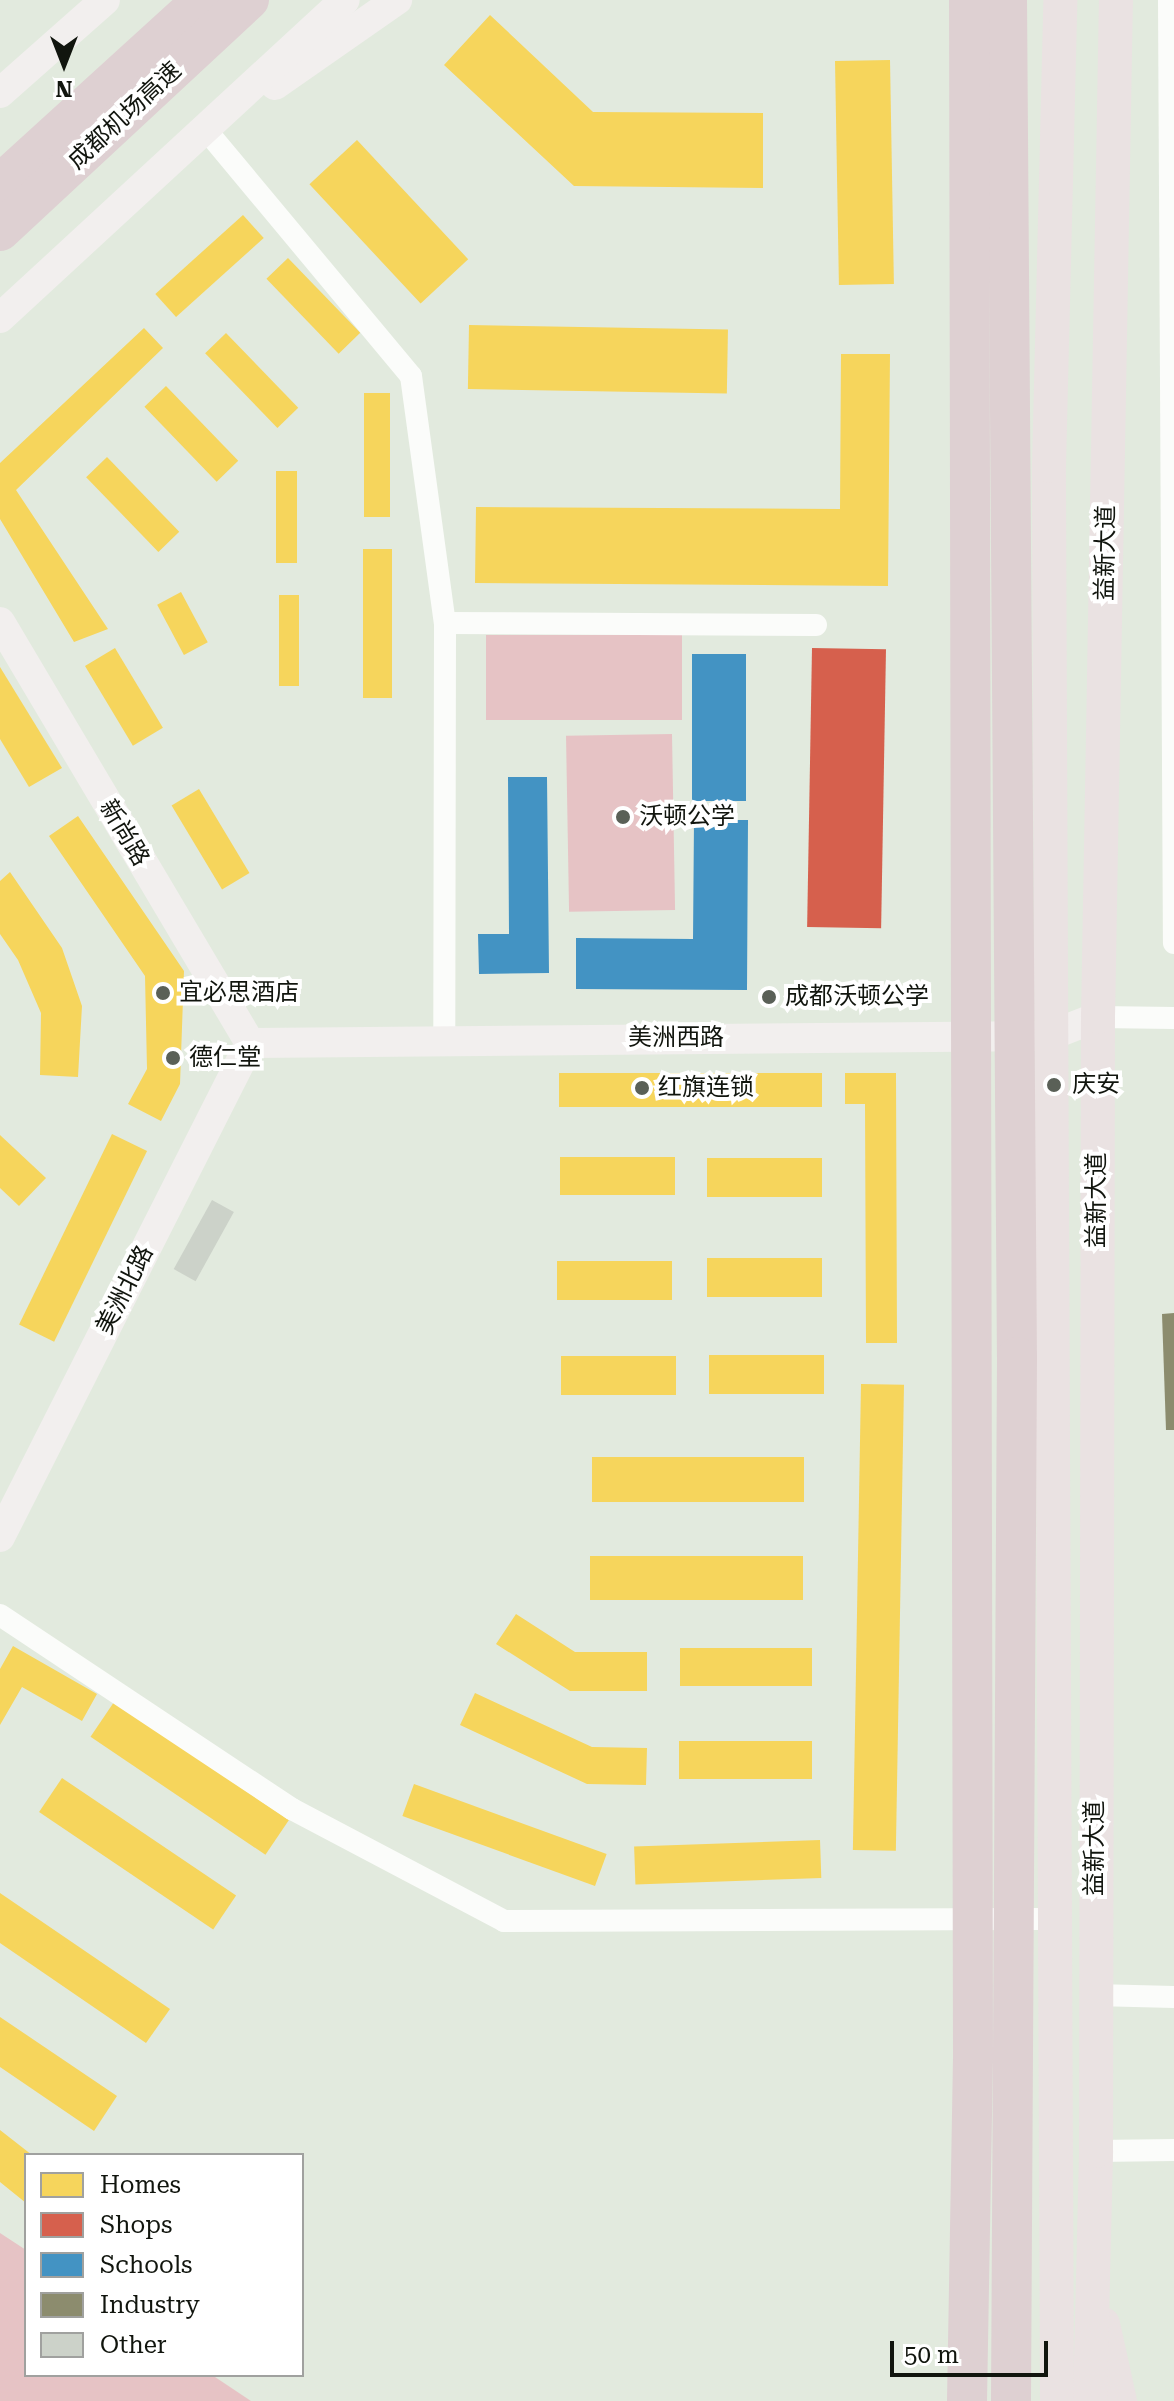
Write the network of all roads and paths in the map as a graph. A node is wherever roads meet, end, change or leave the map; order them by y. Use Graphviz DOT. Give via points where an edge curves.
graph roads {
  1 [pos="105,0"];
  2 [pos="128,0"];
  3 [pos="202,0"];
  4 [pos="249,0"];
  5 [pos="345,0"];
  6 [pos="397,0"];
  7 [pos="969,0"];
  8 [pos="1007,0"];
  9 [pos="1060,0"];
  10 [pos="1116,0"];
  11 [pos="1169,0"];
  12 [pos="65,35"];
  13 [pos="0,93"];
  14 [pos="206,130"];
  15 [pos="0,184"];
  16 [pos="0,231"];
  17 [pos="0,318"];
  18 [pos="0,622"];
  19 [pos="445,623"];
  20 [pos="816,625"];
  21 [pos="1174,943"];
  22 [pos="1098,1017"];
  23 [pos="1174,1018"];
  24 [pos="1049,1036"];
  25 [pos="444,1039"];
  26 [pos="250,1043"];
  27 [pos="0,1537"];
  28 [pos="0,1615"];
  29 [pos="1058,1919"];
  30 [pos="1095,1995"];
  31 [pos="1174,1997"];
  32 [pos="1174,2150"];
  33 [pos="1096,2151"];
  34 [pos="1059,2283"];
  35 [pos="1093,2288"];
  36 [pos="967,2401"];
  37 [pos="1011,2401"];
  38 [pos="1036,2401"];
  39 [pos="1057,2401"];
  40 [pos="1090,2401"];
  41 [pos="1120,2401"];
  1 -- 12 [label="street"];
  2 -- 12 [label="street"];
  3 -- 15 [label="highway, 成都机场高速"];
  4 -- 16 [label="highway, 成都机场高速"];
  5 -- 14 [label="street"];
  6 -- 14 [label="street"];
  7 -- 36 [label="highway" via="973,2058"];
  8 -- 37 [label="highway" via="1017,1341"];
  9 -- 24 [label="main road, 益新大道" via="1049,466"];
  10 -- 22 [label="main road, 益新大道"];
  11 -- 21 [label="street"];
  12 -- 13 [label="street"];
  14 -- 17 [label="street"];
  14 -- 19 [label="street" via="411,376"];
  18 -- 26 [label="street, 新尚路"];
  19 -- 20 [label="street"];
  19 -- 25 [label="street"];
  22 -- 23 [label="street"];
  22 -- 24 [label="street, 美洲西路"];
  22 -- 30 [label="main road, 益新大道"];
  24 -- 25 [label="street, 美洲西路"];
  24 -- 29 [label="main road, 益新大道"];
  25 -- 26 [label="street, 美洲西路"];
  26 -- 27 [label="street, 美洲北路"];
  28 -- 29 [label="street" via="292,1809 504,1921"];
  29 -- 34 [label="main road, 益新大道"];
  30 -- 31 [label="street"];
  30 -- 33 [label="main road, 益新大道"];
  32 -- 33 [label="street"];
  33 -- 35 [label="main road, 益新大道"];
  34 -- 38 [label="main road" via="1037,2319"];
  34 -- 39 [label="main road, 益新大道"];
  35 -- 40 [label="main road, 益新大道"];
  35 -- 41 [label="main road"];
}
